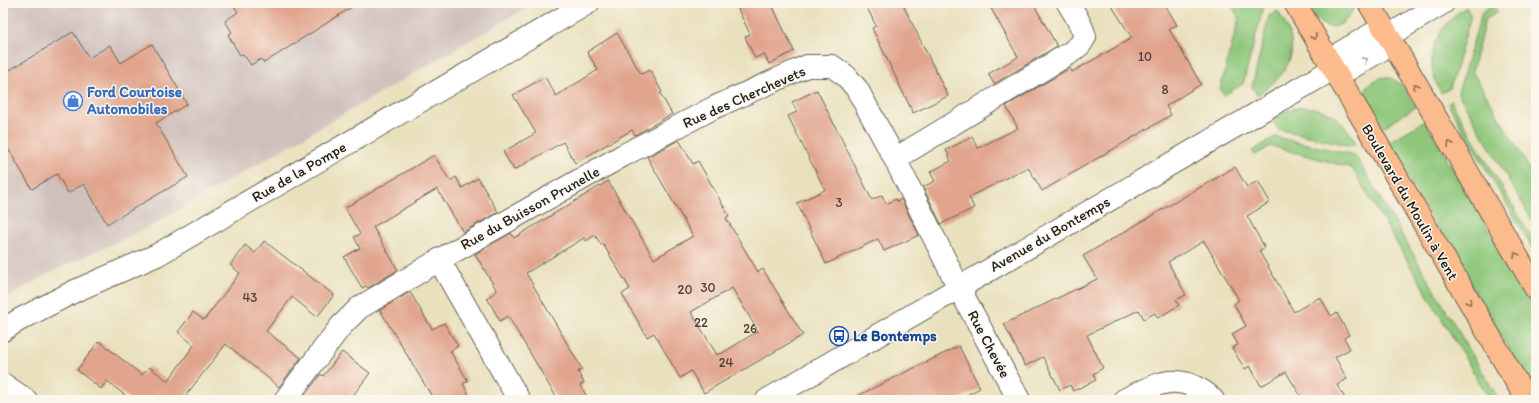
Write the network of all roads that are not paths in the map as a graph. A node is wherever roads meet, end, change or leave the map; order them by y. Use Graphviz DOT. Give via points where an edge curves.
graph roads {
  1 [pos="588,3"];
  2 [pos="1068,3"];
  3 [pos="1295,3"];
  4 [pos="1369,3"];
  5 [pos="1443,3"];
  6 [pos="1388,36"];
  7 [pos="1332,69"];
  8 [pos="622,156"];
  9 [pos="895,159"];
  10 [pos="439,260"];
  11 [pos="959,288"];
  12 [pos="1536,289"];
  13 [pos="3,330"];
  14 [pos="3,384"];
  15 [pos="26,400"];
  16 [pos="285,400"];
  17 [pos="519,400"];
  18 [pos="767,400"];
  19 [pos="1019,400"];
  20 [pos="1124,400"];
  21 [pos="1213,400"];
  22 [pos="1526,400"];
  1 -- 13 [label="street, Rue de la Pompe" via="157,255 75,291"];
  2 -- 9 [label="street" via="1084,32 1085,37 1080,45"];
  3 -- 7 [label="main road, Boulevard du Moulin à Vent, one-way"];
  4 -- 6 [label="main road"];
  5 -- 6 [label="street"];
  6 -- 7 [label="street" via="1372,34 1340,53"];
  12 -- 6 [label="main road, one-way"];
  7 -- 11 [label="street, Avenue du Bontemps"];
  7 -- 22 [label="main road, Boulevard du Moulin à Vent, one-way"];
  8 -- 9 [label="street, Rue des Cherchevets" via="713,108 807,66 832,66 846,76 857,89"];
  8 -- 10 [label="street, Rue du Buisson Prunelle"];
  9 -- 11 [label="street, Rue des Cherchevets"];
  10 -- 16 [label="street, Rue du Buisson Prunelle" via="359,308 341,326"];
  10 -- 17 [label="street"];
  11 -- 18 [label="street, Avenue du Bontemps"];
  11 -- 19 [label="street, Rue Chevée"];
  14 -- 15 [label="street"];
  20 -- 21 [label="street" via="1162,382 1174,381 1199,388"];
}
